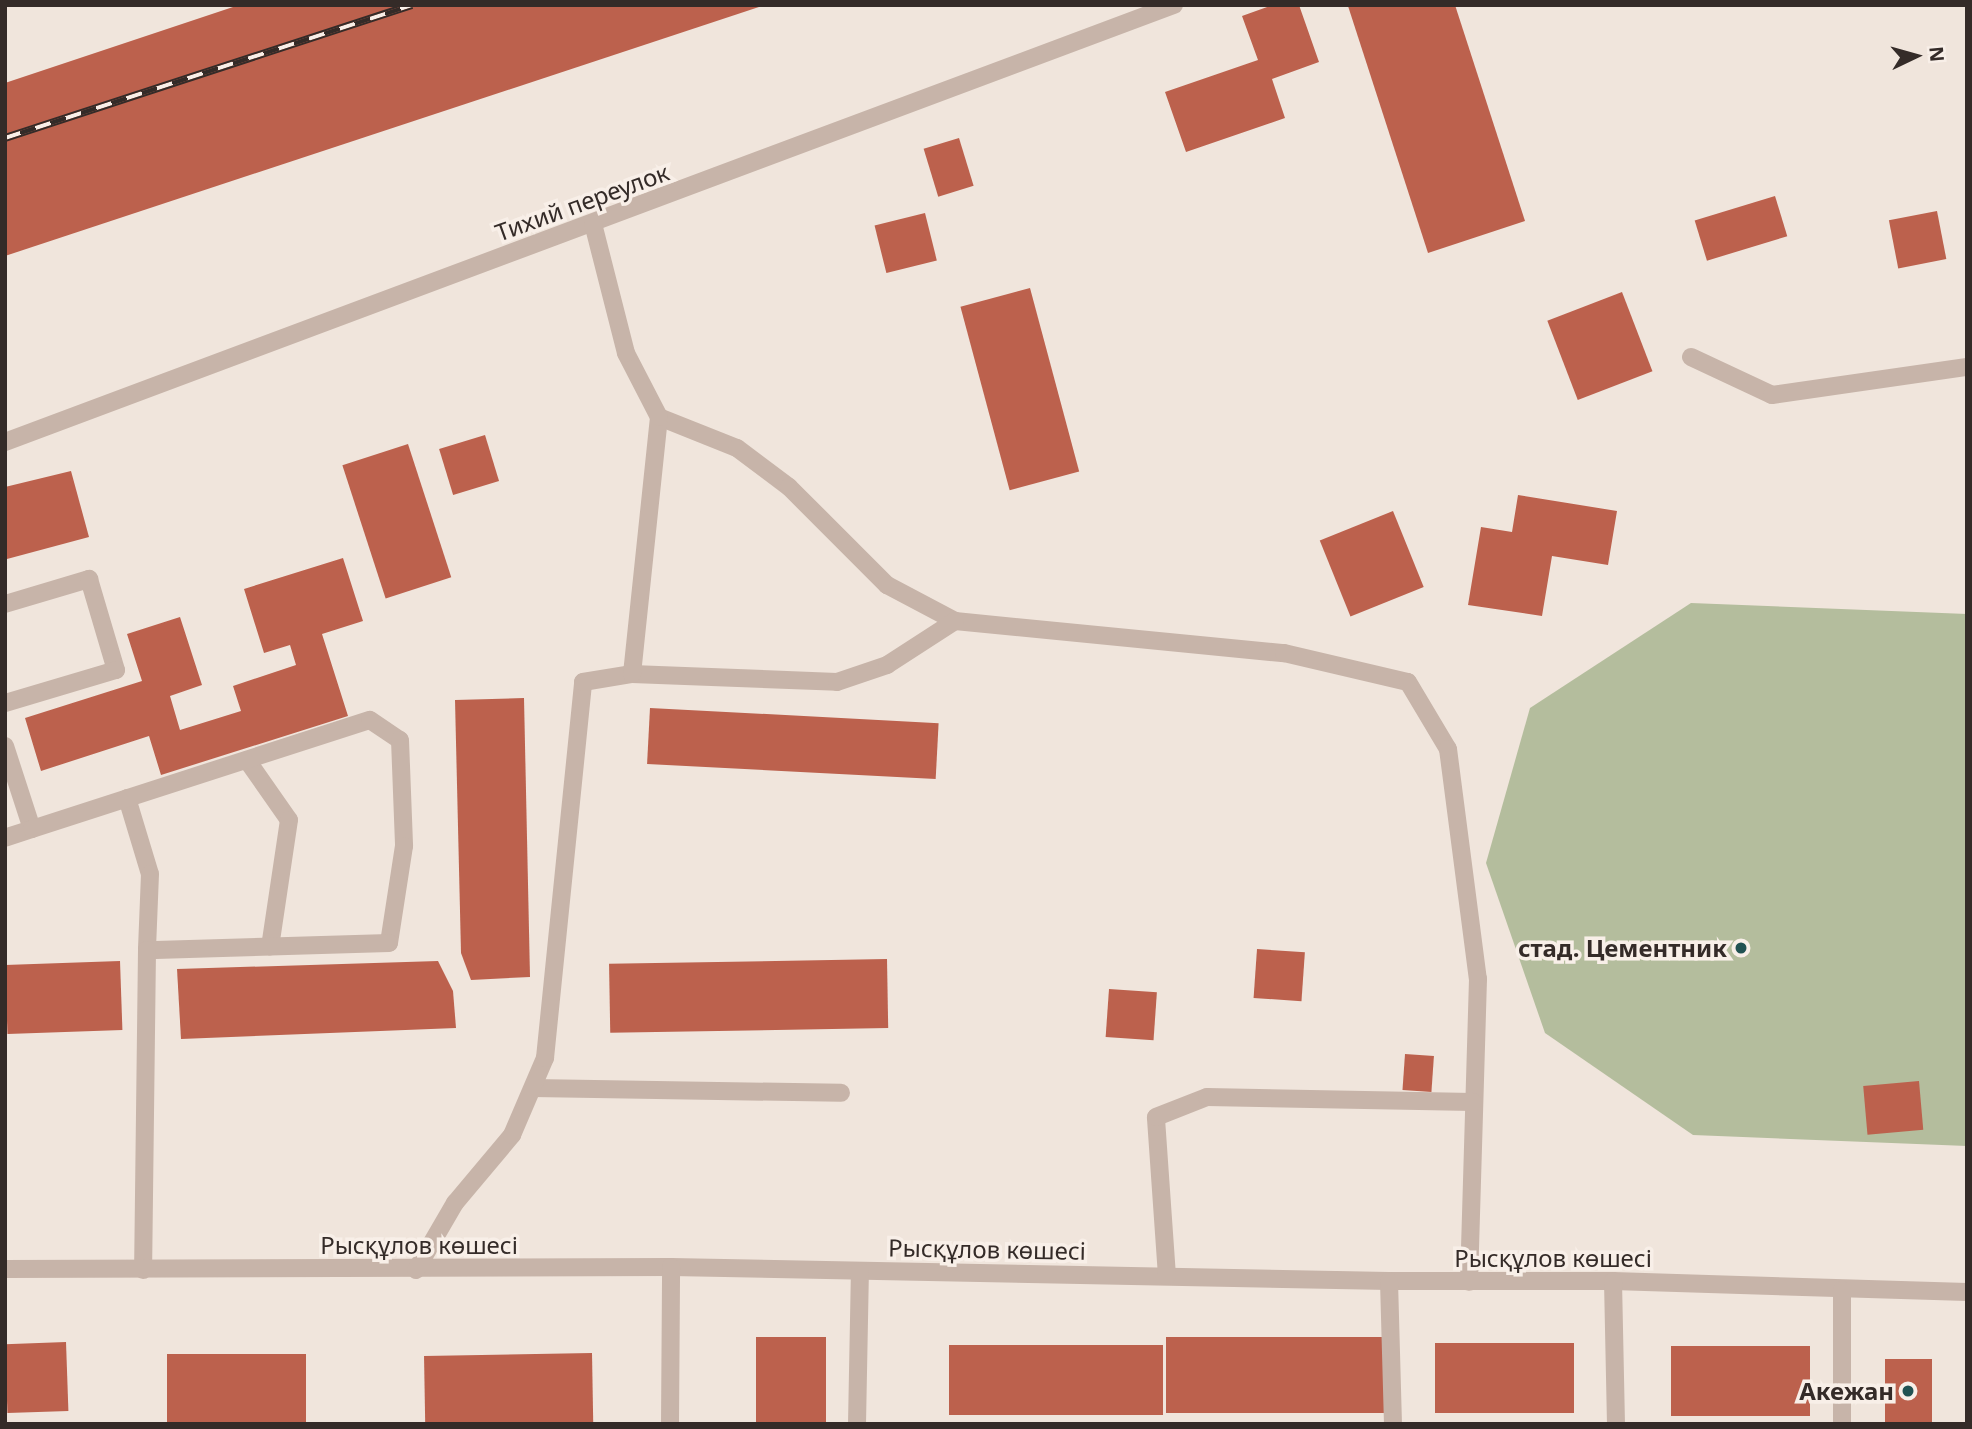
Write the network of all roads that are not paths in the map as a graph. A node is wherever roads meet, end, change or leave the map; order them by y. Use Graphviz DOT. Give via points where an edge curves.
graph roads {
  1 [pos="1174,5"];
  2 [pos="593,224"];
  3 [pos="1691,357"];
  4 [pos="1967,367"];
  5 [pos="659,417"];
  6 [pos="5,442"];
  7 [pos="5,604"];
  8 [pos="955,621"];
  9 [pos="632,674"];
  10 [pos="5,703"];
  11 [pos="5,746"];
  12 [pos="247,760"];
  13 [pos="127,798"];
  14 [pos="32,829"];
  15 [pos="5,838"];
  16 [pos="270,947"];
  17 [pos="147,950"];
  18 [pos="533,1087"];
  19 [pos="841,1093"];
  20 [pos="1473,1102"];
  21 [pos="671,1267"];
  22 [pos="5,1269"];
  23 [pos="143,1270"];
  24 [pos="416,1270"];
  25 [pos="860,1271"];
  26 [pos="1167,1276"];
  27 [pos="1390,1281"];
  28 [pos="1613,1281"];
  29 [pos="1469,1282"];
  30 [pos="1842,1290"];
  31 [pos="1967,1292"];
  32 [pos="670,1424"];
  33 [pos="857,1424"];
  34 [pos="1393,1424"];
  35 [pos="1616,1424"];
  36 [pos="1842,1424"];
  1 -- 2 [label="street, Тихий переулок"];
  2 -- 5 [label="street" via="626,353"];
  2 -- 6 [label="street, Тихий переулок"];
  3 -- 4 [label="street" via="1772,395"];
  5 -- 8 [label="street" via="737,448 789,487 887,585"];
  5 -- 9 [label="street"];
  7 -- 10 [label="street" via="89,579 116,670"];
  8 -- 9 [label="street" via="887,665 837,682"];
  8 -- 20 [label="street" via="1284,653 1408,682 1448,749 1478,979"];
  9 -- 18 [label="street" via="583,682 545,1058"];
  11 -- 14 [label="street"];
  12 -- 13 [label="street"];
  12 -- 16 [label="street" via="289,820"];
  12 -- 16 [label="street" via="370,720 400,740 404,846 389,943"];
  13 -- 14 [label="street"];
  13 -- 17 [label="street" via="150,874"];
  14 -- 15 [label="street"];
  16 -- 17 [label="street"];
  17 -- 23 [label="street"];
  18 -- 19 [label="street"];
  18 -- 24 [label="street" via="512,1135 455,1203"];
  20 -- 26 [label="street" via="1207,1097 1156,1117"];
  20 -- 29 [label="street"];
  21 -- 24 [label="street, Рысқұлов көшесі"];
  21 -- 25 [label="street, Рысқұлов көшесі"];
  21 -- 32 [label="street"];
  22 -- 23 [label="street, Рысқұлов көшесі"];
  23 -- 24 [label="street, Рысқұлов көшесі"];
  25 -- 26 [label="street, Рысқұлов көшесі"];
  25 -- 33 [label="street"];
  26 -- 27 [label="street, Рысқұлов көшесі"];
  27 -- 29 [label="street, Рысқұлов көшесі"];
  27 -- 34 [label="street"];
  28 -- 29 [label="street, Рысқұлов көшесі"];
  28 -- 30 [label="street, Рысқұлов көшесі"];
  28 -- 35 [label="street"];
  30 -- 31 [label="street, Рысқұлов көшесі"];
  30 -- 36 [label="street"];
}
